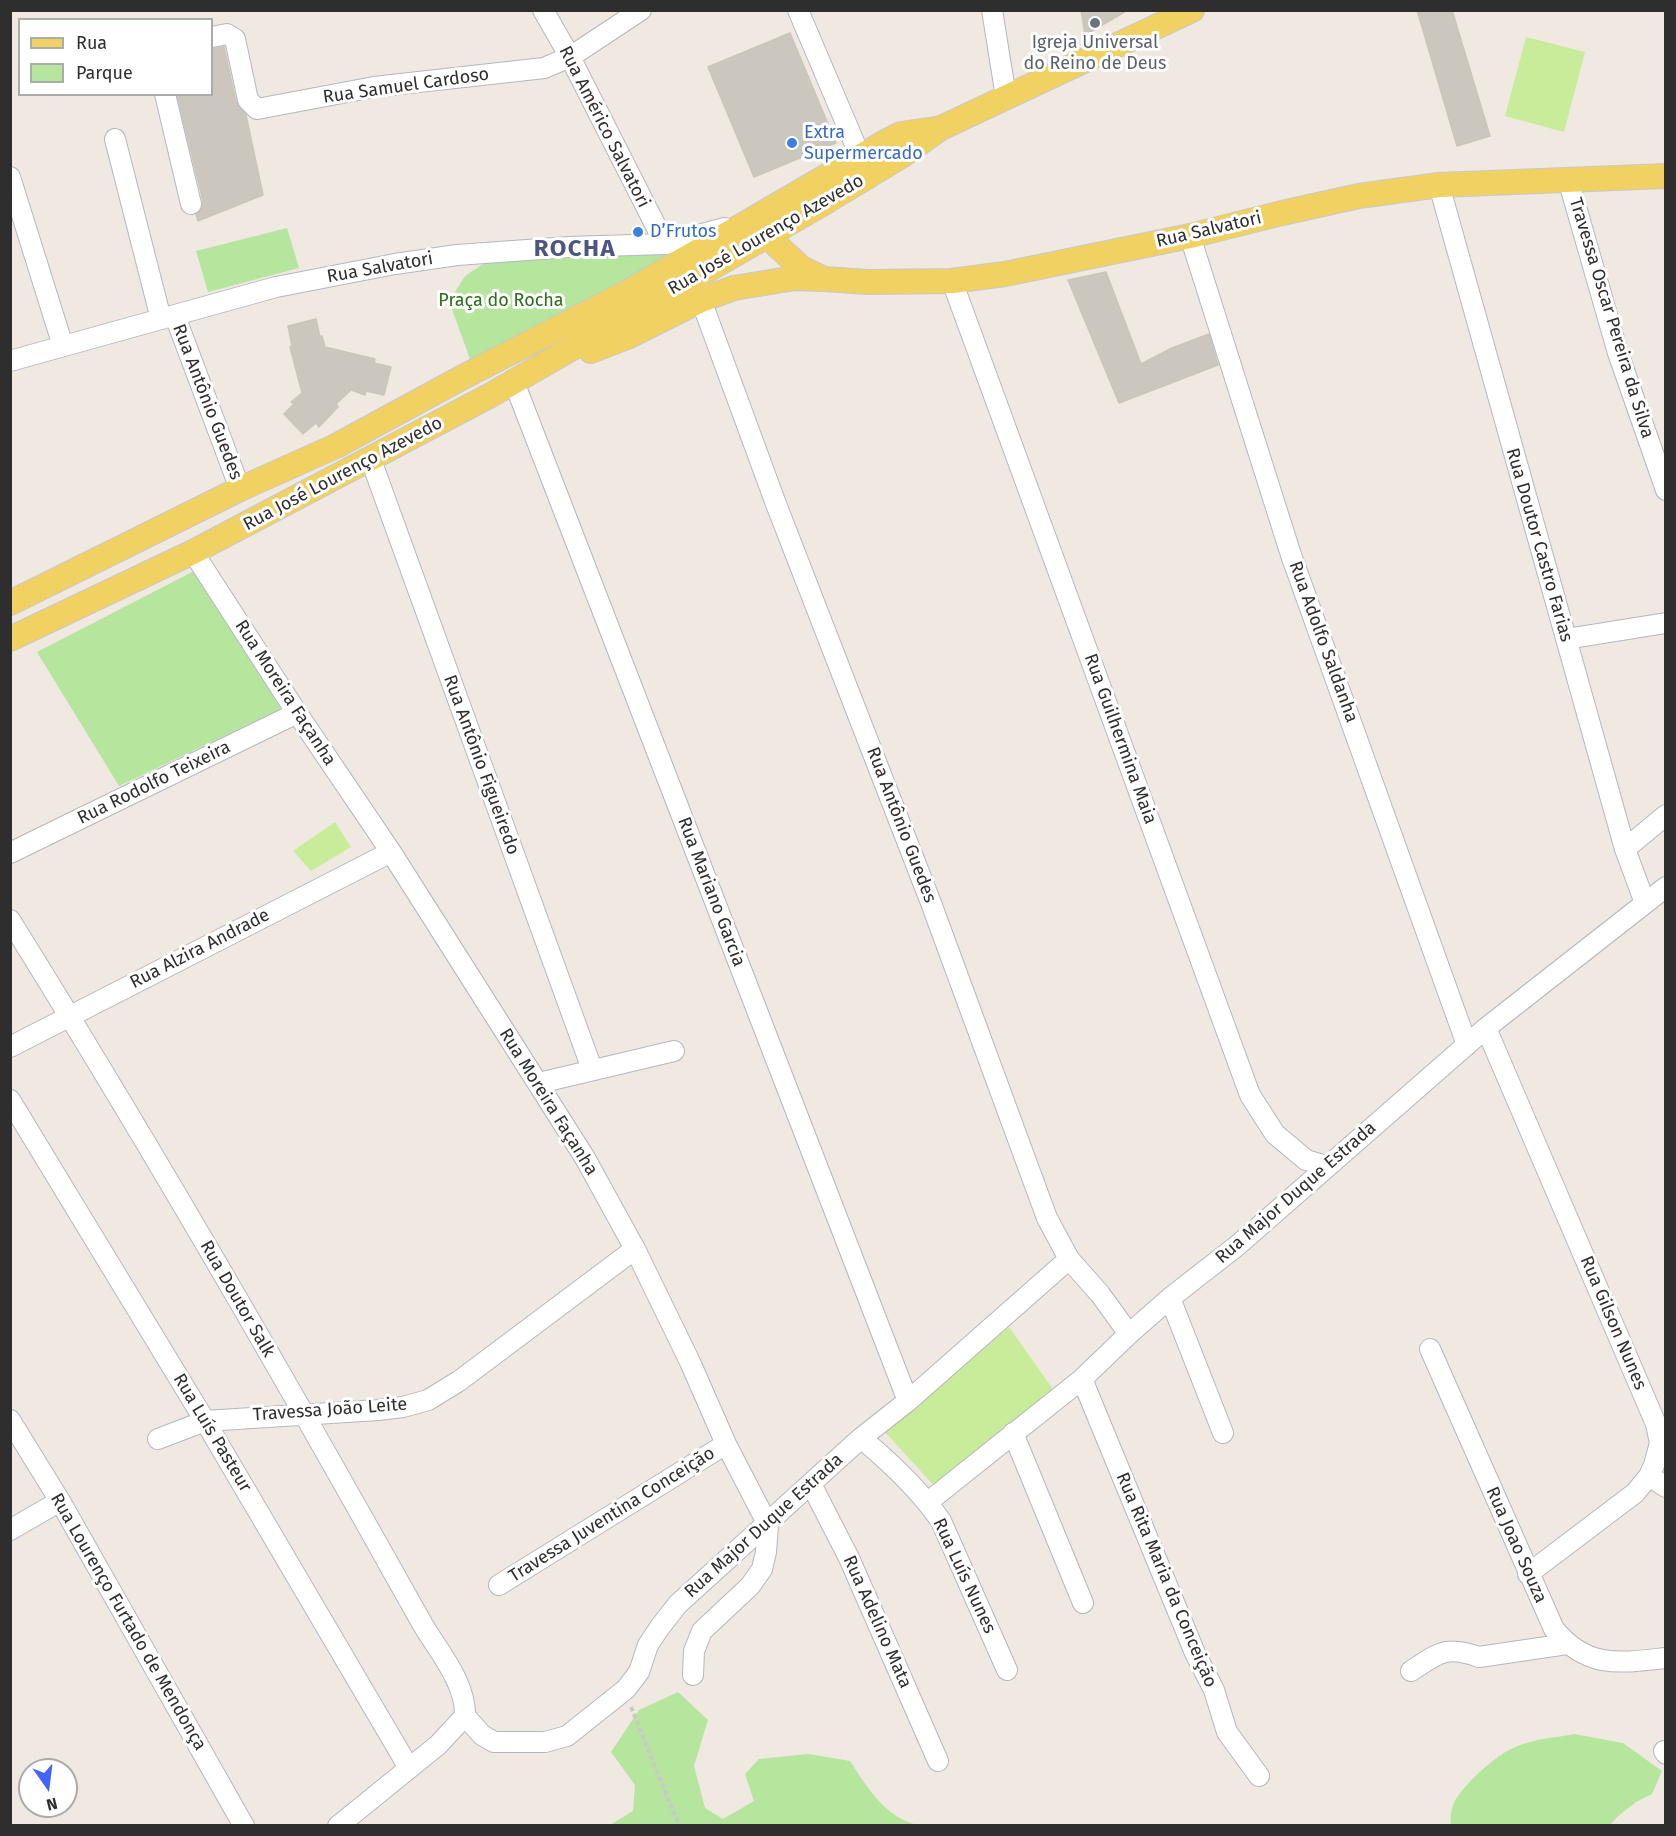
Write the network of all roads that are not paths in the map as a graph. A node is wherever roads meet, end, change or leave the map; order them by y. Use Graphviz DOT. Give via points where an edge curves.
graph roads {
  1 [pos="543,10"];
  2 [pos="641,10"];
  3 [pos="798,10"];
  4 [pos="992,10"];
  5 [pos="1192,10"];
  6 [pos="213,37"];
  7 [pos="570,57"];
  8 [pos="165,96"];
  9 [pos="1006,97"];
  10 [pos="941,128"];
  11 [pos="115,139"];
  12 [pos="860,156"];
  13 [pos="1665,176"];
  14 [pos="10,177"];
  15 [pos="1568,179"];
  16 [pos="1439,185"];
  17 [pos="192,204"];
  18 [pos="762,228"];
  19 [pos="1190,236"];
  20 [pos="664,244"];
  21 [pos="824,279"];
  22 [pos="952,281"];
  23 [pos="701,300"];
  24 [pos="168,317"];
  25 [pos="63,346"];
  26 [pos="10,361"];
  27 [pos="523,376"];
  28 [pos="371,460"];
  29 [pos="240,489"];
  30 [pos="1665,490"];
  31 [pos="193,552"];
  32 [pos="10,603"];
  33 [pos="1665,623"];
  34 [pos="10,639"];
  35 [pos="1566,639"];
  36 [pos="297,713"];
  37 [pos="1665,815"];
  38 [pos="1625,849"];
  39 [pos="391,852"];
  40 [pos="10,853"];
  41 [pos="1665,887"];
  42 [pos="1645,903"];
  43 [pos="10,920"];
  44 [pos="70,1016"];
  45 [pos="1486,1028"];
  46 [pos="1467,1045"];
  47 [pos="10,1047"];
  48 [pos="674,1051"];
  49 [pos="592,1069"];
  50 [pos="539,1083"];
  51 [pos="10,1100"];
  52 [pos="1328,1166"];
  53 [pos="635,1249"];
  54 [pos="1069,1260"];
  55 [pos="1170,1298"];
  56 [pos="1129,1334"];
  57 [pos="1430,1349"];
  58 [pos="1082,1379"];
  59 [pos="908,1401"];
  60 [pos="305,1414"];
  61 [pos="10,1420"];
  62 [pos="205,1420"];
  63 [pos="1013,1433"];
  64 [pos="1223,1433"];
  65 [pos="158,1438"];
  66 [pos="861,1438"];
  67 [pos="726,1444"];
  68 [pos="1649,1476"];
  69 [pos="811,1484"];
  70 [pos="1665,1487"];
  71 [pos="60,1501"];
  72 [pos="928,1502"];
  73 [pos="768,1525"];
  74 [pos="10,1530"];
  75 [pos="1528,1574"];
  76 [pos="499,1585"];
  77 [pos="1083,1603"];
  78 [pos="1567,1644"];
  79 [pos="1665,1658"];
  80 [pos="1007,1670"];
  81 [pos="1411,1671"];
  82 [pos="693,1676"];
  83 [pos="465,1716"];
  84 [pos="938,1761"];
  85 [pos="410,1767"];
  86 [pos="1259,1776"];
  87 [pos="244,1826"];
  88 [pos="338,1826"];
  1 -- 7 [label="street, Rua Américo Salvatori"];
  2 -- 7 [label="street, Rua Samuel Cardoso"];
  3 -- 12 [label="street"];
  4 -- 9 [label="street"];
  5 -- 9 [label="main road"];
  6 -- 7 [label="street, Rua Samuel Cardoso" via="227,34 235,39 248,100 257,109 374,87 544,68"];
  7 -- 20 [label="street, Rua Américo Salvatori"];
  8 -- 17 [label="street"];
  9 -- 10 [label="main road"];
  10 -- 12 [label="main road, Rua José Lourenço Azevedo" via="901,134"];
  10 -- 18 [label="main road, Rua José Lourenço Azevedo" via="903,155"];
  11 -- 24 [label="street, Rua Antônio Guedes"];
  12 -- 18 [label="main road, Rua José Lourenço Azevedo"];
  13 -- 15 [label="main road, Rua Salvatori"];
  14 -- 25 [label="street"];
  15 -- 16 [label="main road, Rua Salvatori"];
  15 -- 30 [label="street, Travessa Oscar Pereira da Silva" via="1618,353"];
  16 -- 19 [label="main road, Rua Salvatori" via="1359,196"];
  16 -- 35 [label="street, Rua Doutor Castro Farias"];
  18 -- 20 [label="street, Rua Salvatori"];
  18 -- 21 [label="main road, Rua Salvatori" via="801,268"];
  18 -- 27 [label="main road, Rua José Lourenço Azevedo"];
  18 -- 29 [label="main road, Rua José Lourenço Azevedo" via="626,293 336,446"];
  19 -- 22 [label="main road, Rua Salvatori"];
  19 -- 46 [label="street, Rua Adolfo Saldanha" via="1292,555"];
  20 -- 24 [label="street, Rua Salvatori" via="438,257 276,287"];
  21 -- 22 [label="main road, Rua Salvatori"];
  21 -- 23 [label="main road" via="766,282"];
  22 -- 52 [label="street, Rua Guilhermina Maia" via="1250,1095 1275,1134 1306,1160"];
  23 -- 27 [label="main road" via="627,337"];
  23 -- 54 [label="street, Rua Antônio Guedes" via="1047,1218"];
  24 -- 25 [label="street, Rua Salvatori"];
  24 -- 29 [label="street, Rua Antônio Guedes"];
  25 -- 26 [label="street, Rua Salvatori"];
  27 -- 28 [label="main road, Rua José Lourenço Azevedo"];
  27 -- 59 [label="street, Rua Mariano Garcia"];
  28 -- 31 [label="main road, Rua José Lourenço Azevedo"];
  28 -- 49 [label="street, Rua Antônio Figueiredo"];
  29 -- 32 [label="main road, Rua José Lourenço Azevedo"];
  31 -- 34 [label="main road, Rua José Lourenço Azevedo"];
  31 -- 36 [label="street, Rua Moreira Façanha"];
  33 -- 35 [label="street"];
  35 -- 38 [label="street, Rua Doutor Castro Farias"];
  36 -- 39 [label="street, Rua Moreira Façanha"];
  36 -- 40 [label="street, Rua Rodolfo Teixeira"];
  37 -- 38 [label="street"];
  38 -- 42 [label="street, Rua Doutor Castro Farias"];
  39 -- 44 [label="street, Rua Alzira Andrade"];
  39 -- 50 [label="street, Rua Moreira Façanha"];
  41 -- 42 [label="street, Rua Major Duque Estrada"];
  42 -- 45 [label="street, Rua Major Duque Estrada"];
  43 -- 44 [label="street, Rua Doutor Salk"];
  44 -- 47 [label="street, Rua Alzira Andrade"];
  44 -- 60 [label="street, Rua Doutor Salk"];
  45 -- 46 [label="street, Rua Major Duque Estrada"];
  45 -- 68 [label="street, Rua Gilson Nunes" via="1656,1424 1660,1443"];
  46 -- 52 [label="street, Rua Major Duque Estrada"];
  48 -- 49 [label="street"];
  49 -- 50 [label="street"];
  50 -- 53 [label="street, Rua Moreira Façanha"];
  51 -- 62 [label="street, Rua Luís Pasteur"];
  52 -- 55 [label="street, Rua Major Duque Estrada"];
  53 -- 60 [label="street, Travessa João Leite" via="468,1375 428,1400 404,1407"];
  53 -- 67 [label="street, Rua Moreira Façanha"];
  54 -- 56 [label="street, Rua Antônio Guedes"];
  54 -- 59 [label="street, Rua Major Duque Estrada"];
  55 -- 56 [label="street, Rua Major Duque Estrada"];
  55 -- 64 [label="street"];
  56 -- 58 [label="street, Rua Major Duque Estrada"];
  57 -- 75 [label="street, Rua Joao Souza"];
  58 -- 63 [label="street, Rua Major Duque Estrada"];
  58 -- 86 [label="street, Rua Rita Maria da Conceição" via="1195,1653 1214,1690 1227,1732"];
  59 -- 66 [label="street, Rua Major Duque Estrada"];
  60 -- 62 [label="street, Travessa João Leite"];
  60 -- 83 [label="street, Rua Doutor Salk" via="458,1682 466,1704"];
  61 -- 71 [label="street, Rua Lourenço Furtado de Mendonça"];
  62 -- 65 [label="street, Travessa João Leite"];
  62 -- 85 [label="street, Rua Luís Pasteur"];
  63 -- 72 [label="street, Rua Major Duque Estrada"];
  63 -- 77 [label="street"];
  66 -- 69 [label="street, Rua Major Duque Estrada"];
  66 -- 72 [label="street, Rua Luís Nunes"];
  67 -- 73 [label="street, Rua Moreira Façanha"];
  67 -- 76 [label="street, Travessa Juventina Conceição"];
  68 -- 70 [label="street"];
  68 -- 75 [label="street, Rua Gilson Nunes" via="1635,1493"];
  69 -- 73 [label="street, Rua Major Duque Estrada"];
  69 -- 84 [label="street, Rua Adelino Mata" via="849,1558"];
  71 -- 74 [label="street"];
  71 -- 87 [label="street, Rua Lourenço Furtado de Mendonça"];
  72 -- 80 [label="street, Rua Luís Nunes" via="948,1536"];
  73 -- 82 [label="street" via="762,1569 750,1586 702,1631 694,1651"];
  73 -- 83 [label="street, Rua Major Duque Estrada" via="678,1604 654,1636 639,1672 626,1689 567,1736 545,1742 494,1742"];
  75 -- 78 [label="street, Rua Joao Souza" via="1554,1629"];
  78 -- 79 [label="street, Rua Joao Souza" via="1588,1655 1622,1663"];
  78 -- 81 [label="street" via="1479,1657 1441,1651"];
  83 -- 85 [label="street"];
  85 -- 88 [label="street"];
}
